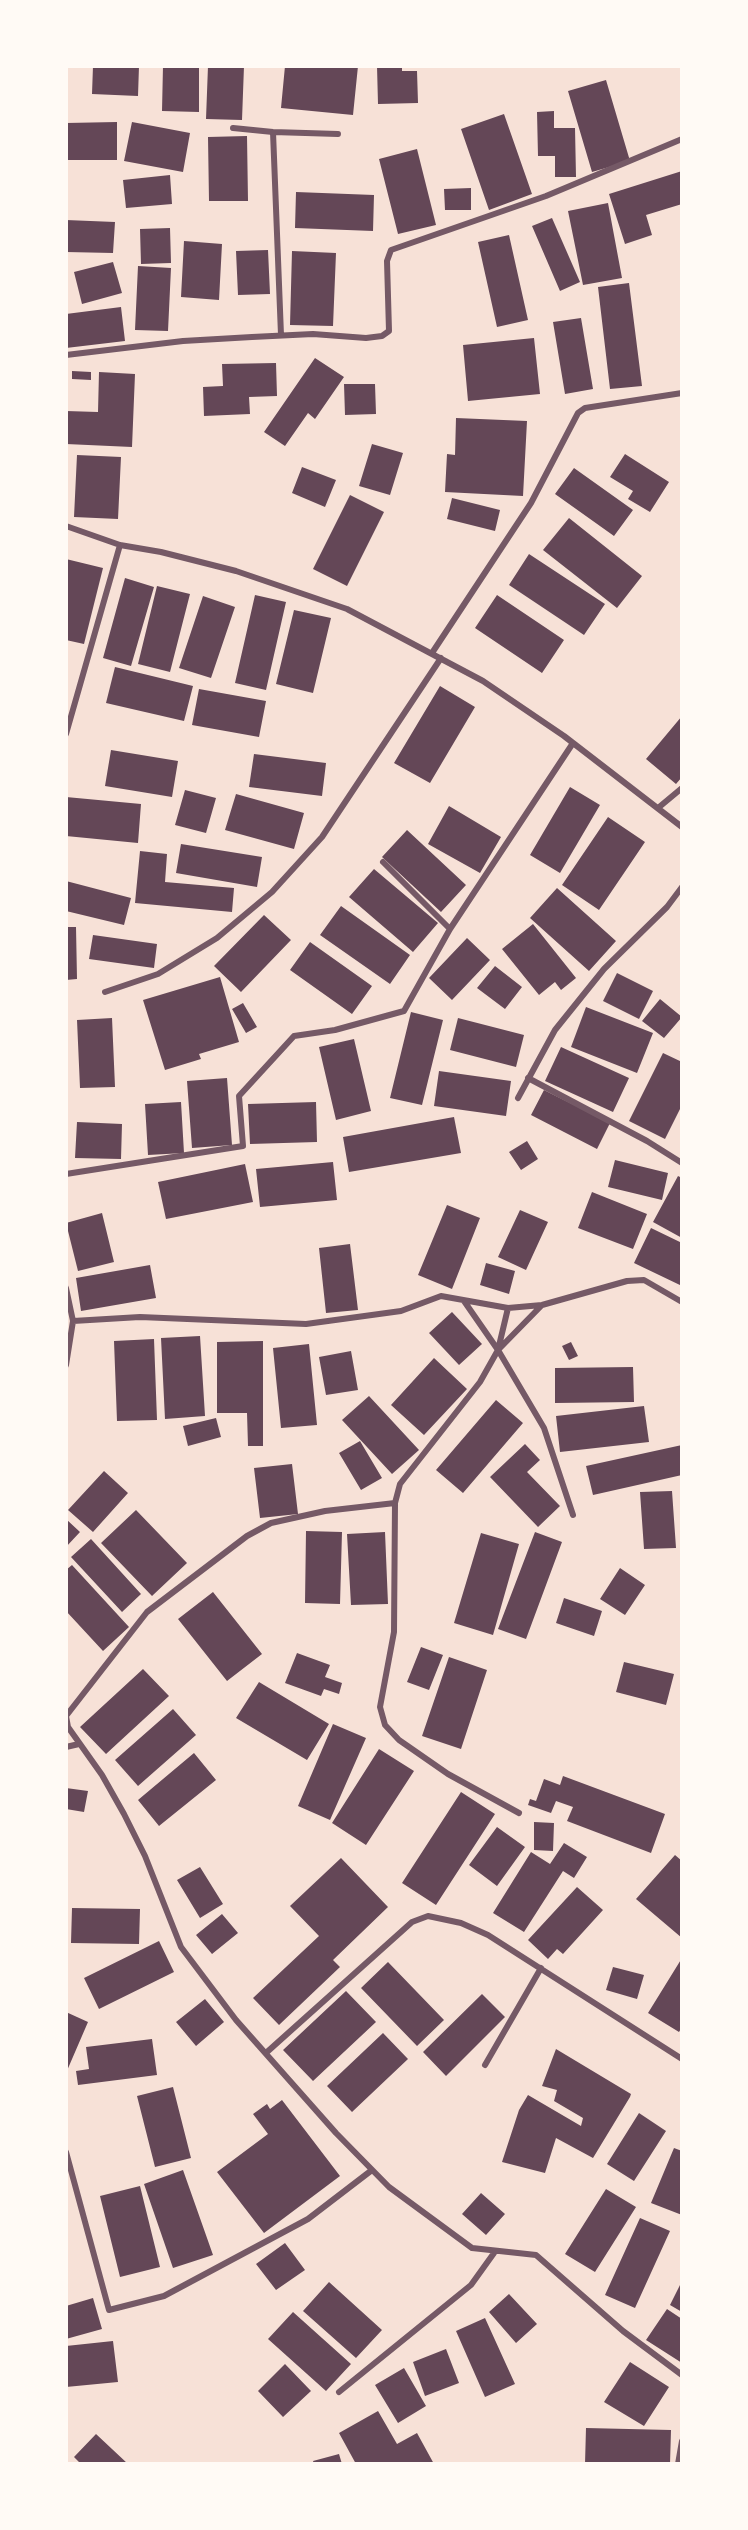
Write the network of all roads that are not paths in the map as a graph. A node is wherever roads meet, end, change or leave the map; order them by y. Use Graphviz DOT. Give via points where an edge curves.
graph roads {
  1 [pos="233,128"];
  2 [pos="273,132"];
  3 [pos="338,134"];
  4 [pos="682,139"];
  5 [pos="281,335"];
  6 [pos="66,355"];
  7 [pos="682,393"];
  8 [pos="66,526"];
  9 [pos="120,545"];
  10 [pos="432,653"];
  11 [pos="441,658"];
  12 [pos="66,734"];
  13 [pos="573,743"];
  14 [pos="682,788"];
  15 [pos="658,808"];
  16 [pos="682,827"];
  17 [pos="383,862"];
  18 [pos="682,887"];
  19 [pos="450,929"];
  20 [pos="105,992"];
  21 [pos="528,1078"];
  22 [pos="518,1098"];
  23 [pos="682,1163"];
  24 [pos="66,1174"];
  25 [pos="66,1288"];
  26 [pos="464,1300"];
  27 [pos="682,1302"];
  28 [pos="542,1305"];
  29 [pos="508,1308"];
  30 [pos="73,1321"];
  31 [pos="498,1350"];
  32 [pos="66,1365"];
  33 [pos="396,1503"];
  34 [pos="573,1515"];
  35 [pos="79,1744"];
  36 [pos="66,1747"];
  37 [pos="519,1814"];
  38 [pos="541,1968"];
  39 [pos="267,2052"];
  40 [pos="682,2059"];
  41 [pos="485,2065"];
  42 [pos="66,2152"];
  43 [pos="372,2170"];
  44 [pos="494,2253"];
  45 [pos="682,2375"];
  46 [pos="339,2392"];
  47 [pos="682,2441"];
  48 [pos="678,2464"];
  1 -- 2 [label="street"];
  2 -- 3 [label="street"];
  2 -- 5 [label="street"];
  4 -- 5 [label="street" via="546,196 391,250 387,261 389,331 382,336"];
  5 -- 6 [label="street" via="183,341"];
  7 -- 10 [label="street" via="585,408 578,413 531,503"];
  8 -- 9 [label="street"];
  9 -- 10 [label="street" via="259,578 347,609"];
  9 -- 12 [label="street"];
  10 -- 11 [label="street"];
  11 -- 13 [label="street" via="483,681"];
  11 -- 20 [label="street" via="322,837 272,892 217,938 158,974"];
  13 -- 15 [label="street"];
  13 -- 19 [label="street"];
  14 -- 15 [label="street"];
  15 -- 16 [label="street"];
  17 -- 19 [label="street"];
  18 -- 21 [label="street" via="569,1012"];
  19 -- 24 [label="street" via="404,1011 335,1030 294,1036 239,1096 243,1146"];
  21 -- 22 [label="street"];
  21 -- 23 [label="street"];
  25 -- 30 [label="street"];
  26 -- 29 [label="street"];
  26 -- 30 [label="street" via="441,1296 401,1311 306,1324 151,1317"];
  26 -- 31 [label="street"];
  27 -- 28 [label="street" via="644,1280 627,1281"];
  28 -- 29 [label="street"];
  28 -- 31 [label="street"];
  29 -- 31 [label="street"];
  30 -- 32 [label="street"];
  31 -- 33 [label="street" via="455,1417 400,1484"];
  31 -- 34 [label="street" via="544,1428"];
  33 -- 35 [label="street" via="325,1511 271,1523 207,1564 147,1612 66,1716"];
  33 -- 37 [label="street" via="394,1632 380,1707 385,1725 399,1740 448,1774"];
  35 -- 36 [label="street"];
  35 -- 39 [label="street" via="124,1814 181,1947 223,2004"];
  38 -- 39 [label="street" via="488,1935 461,1923 428,1916 412,1922"];
  38 -- 40 [label="street"];
  38 -- 41 [label="street"];
  39 -- 43 [label="street"];
  42 -- 43 [label="street" via="109,2310 164,2296 288,2230"];
  43 -- 44 [label="street" via="472,2248"];
  44 -- 45 [label="street" via="519,2251 536,2255 623,2331"];
  44 -- 46 [label="street" via="471,2285"];
  47 -- 48 [label="street"];
}
